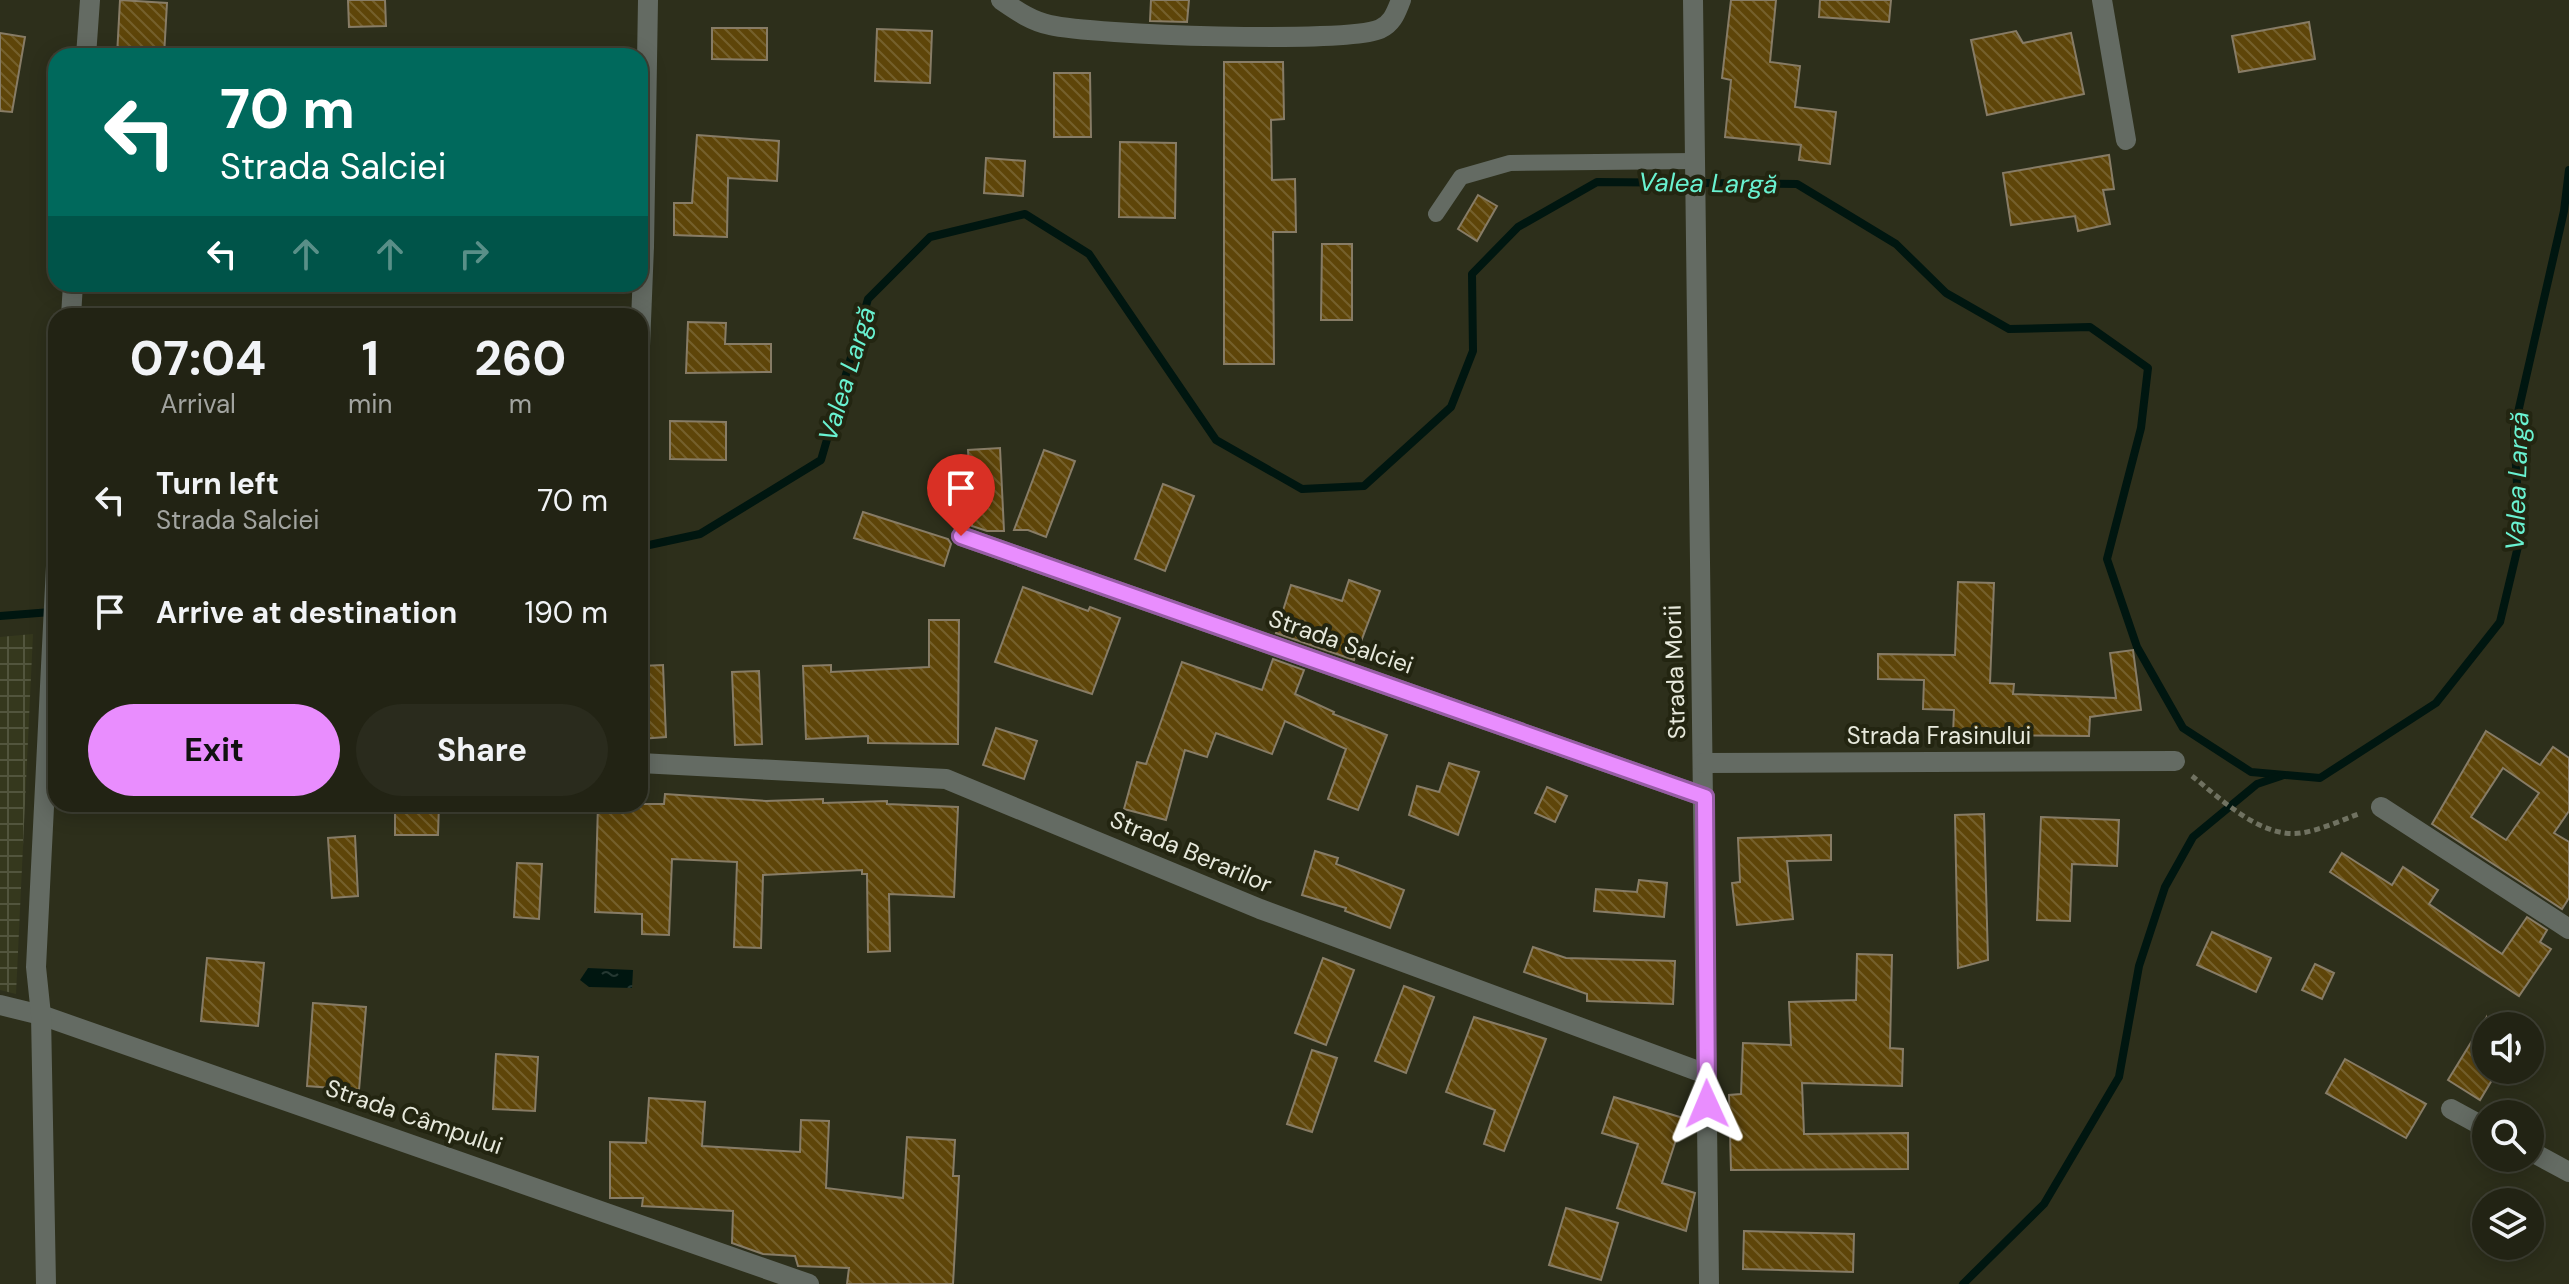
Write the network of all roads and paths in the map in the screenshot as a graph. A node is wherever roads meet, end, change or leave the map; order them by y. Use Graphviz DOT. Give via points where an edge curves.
graph roads {
  1 [pos="90,0"];
  2 [pos="648,0"];
  3 [pos="1001,0"];
  4 [pos="1401,0"];
  5 [pos="1693,0"];
  6 [pos="2102,0"];
  7 [pos="87,48"];
  8 [pos="647,48"];
  9 [pos="2126,140"];
  10 [pos="1694,166"];
  11 [pos="1436,214"];
  12 [pos="961,536"];
  13 [pos="48,757"];
  14 [pos="2175,761"];
  15 [pos="648,763"];
  16 [pos="1703,763"];
  17 [pos="1705,797"];
  18 [pos="2381,807"];
  19 [pos="2569,929"];
  20 [pos="0,1005"];
  21 [pos="41,1015"];
  22 [pos="1706,1074"];
  23 [pos="2451,1109"];
  24 [pos="2472,1120"];
  25 [pos="2544,1159"];
  26 [pos="2569,1172"];
  27 [pos="46,1284"];
  28 [pos="809,1284"];
  29 [pos="1709,1284"];
  1 -- 7 [label="street"];
  2 -- 8 [label="street"];
  3 -- 4 [label="street" via="1028,19 1091,31 1335,36 1379,29 1394,19"];
  5 -- 10 [label="street, Strada Morii"];
  6 -- 9 [label="street"];
  10 -- 11 [label="lane" via="1510,163 1461,177"];
  10 -- 16 [label="street, Strada Morii"];
  12 -- 17 [label="street, Strada Salciei"];
  13 -- 21 [label="street" via="36,967"];
  14 -- 16 [label="street, Strada Frasinului"];
  14 -- 18 [label="path" via="2255,823 2299,834"];
  15 -- 22 [label="street, Strada Berarilor" via="946,779 1260,909"];
  16 -- 17 [label="street, Strada Morii"];
  17 -- 22 [label="street, Strada Morii"];
  18 -- 19 [label="street"];
  20 -- 21 [label="street, Strada Câmpului"];
  21 -- 27 [label="street"];
  21 -- 28 [label="street, Strada Câmpului"];
  22 -- 29 [label="street, Strada Morii"];
  23 -- 24 [label="street"];
  25 -- 26 [label="street"];
}
